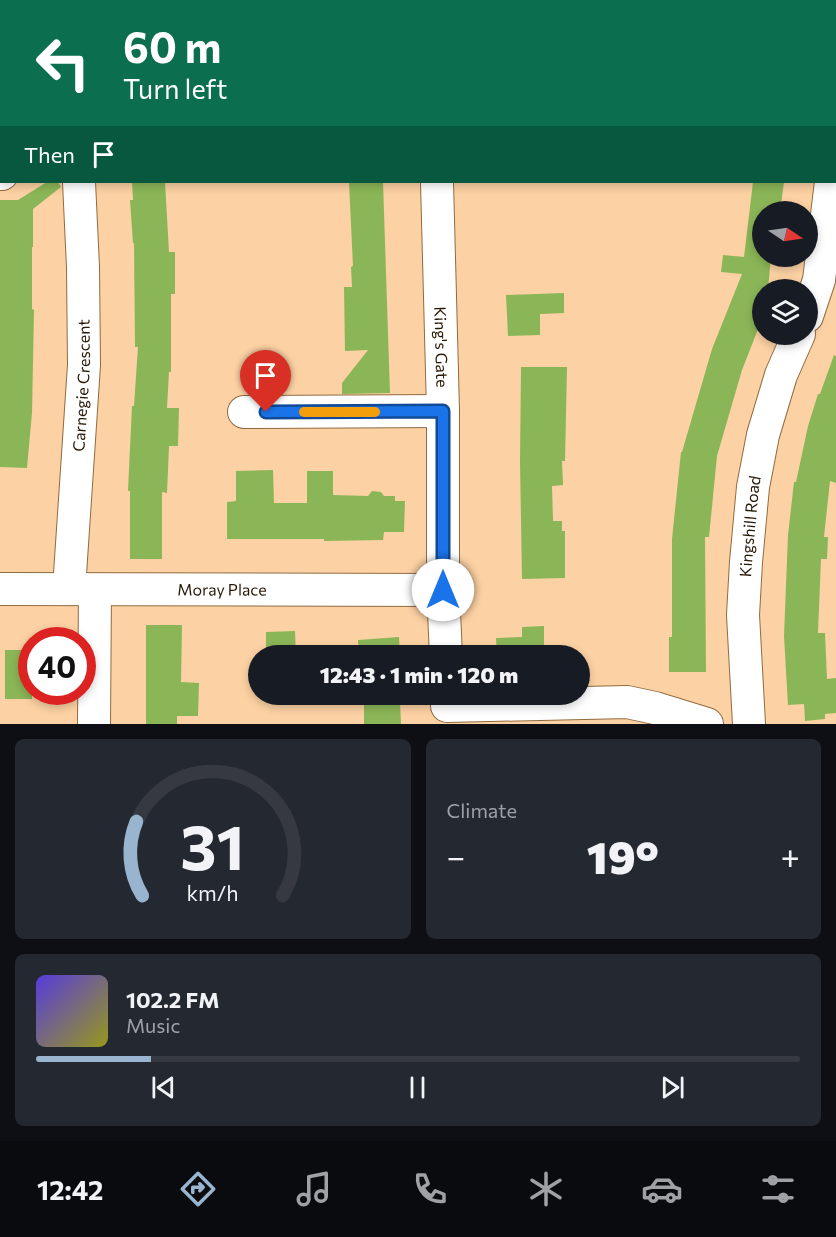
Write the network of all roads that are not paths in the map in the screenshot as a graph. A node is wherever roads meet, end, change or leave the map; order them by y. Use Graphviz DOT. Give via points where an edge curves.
graph roads {
  1 [pos="79,183"];
  2 [pos="437,183"];
  3 [pos="831,183"];
  4 [pos="818,283"];
  5 [pos="794,345"];
  6 [pos="443,411"];
  7 [pos="244,412"];
  8 [pos="0,589"];
  9 [pos="82,590"];
  10 [pos="443,590"];
  11 [pos="446,645"];
  12 [pos="447,708"];
  13 [pos="655,716"];
  14 [pos="94,724"];
  15 [pos="707,724"];
  16 [pos="749,724"];
  1 -- 9 [label="street, Carnegie Crescent" via="84,365"];
  2 -- 6 [label="street, King's Gate"];
  3 -- 4 [label="street"];
  5 -- 16 [label="street, Kingshill Road" via="781,375 753,488 743,615"];
  6 -- 7 [label="street"];
  6 -- 10 [label="street, King's Gate"];
  8 -- 9 [label="street, Moray Place"];
  9 -- 10 [label="street, Moray Place"];
  9 -- 14 [label="street, Carnegie Crescent"];
  10 -- 11 [label="street, King's Gate"];
  12 -- 13 [label="street" via="627,702"];
  13 -- 15 [label="street"];
}
